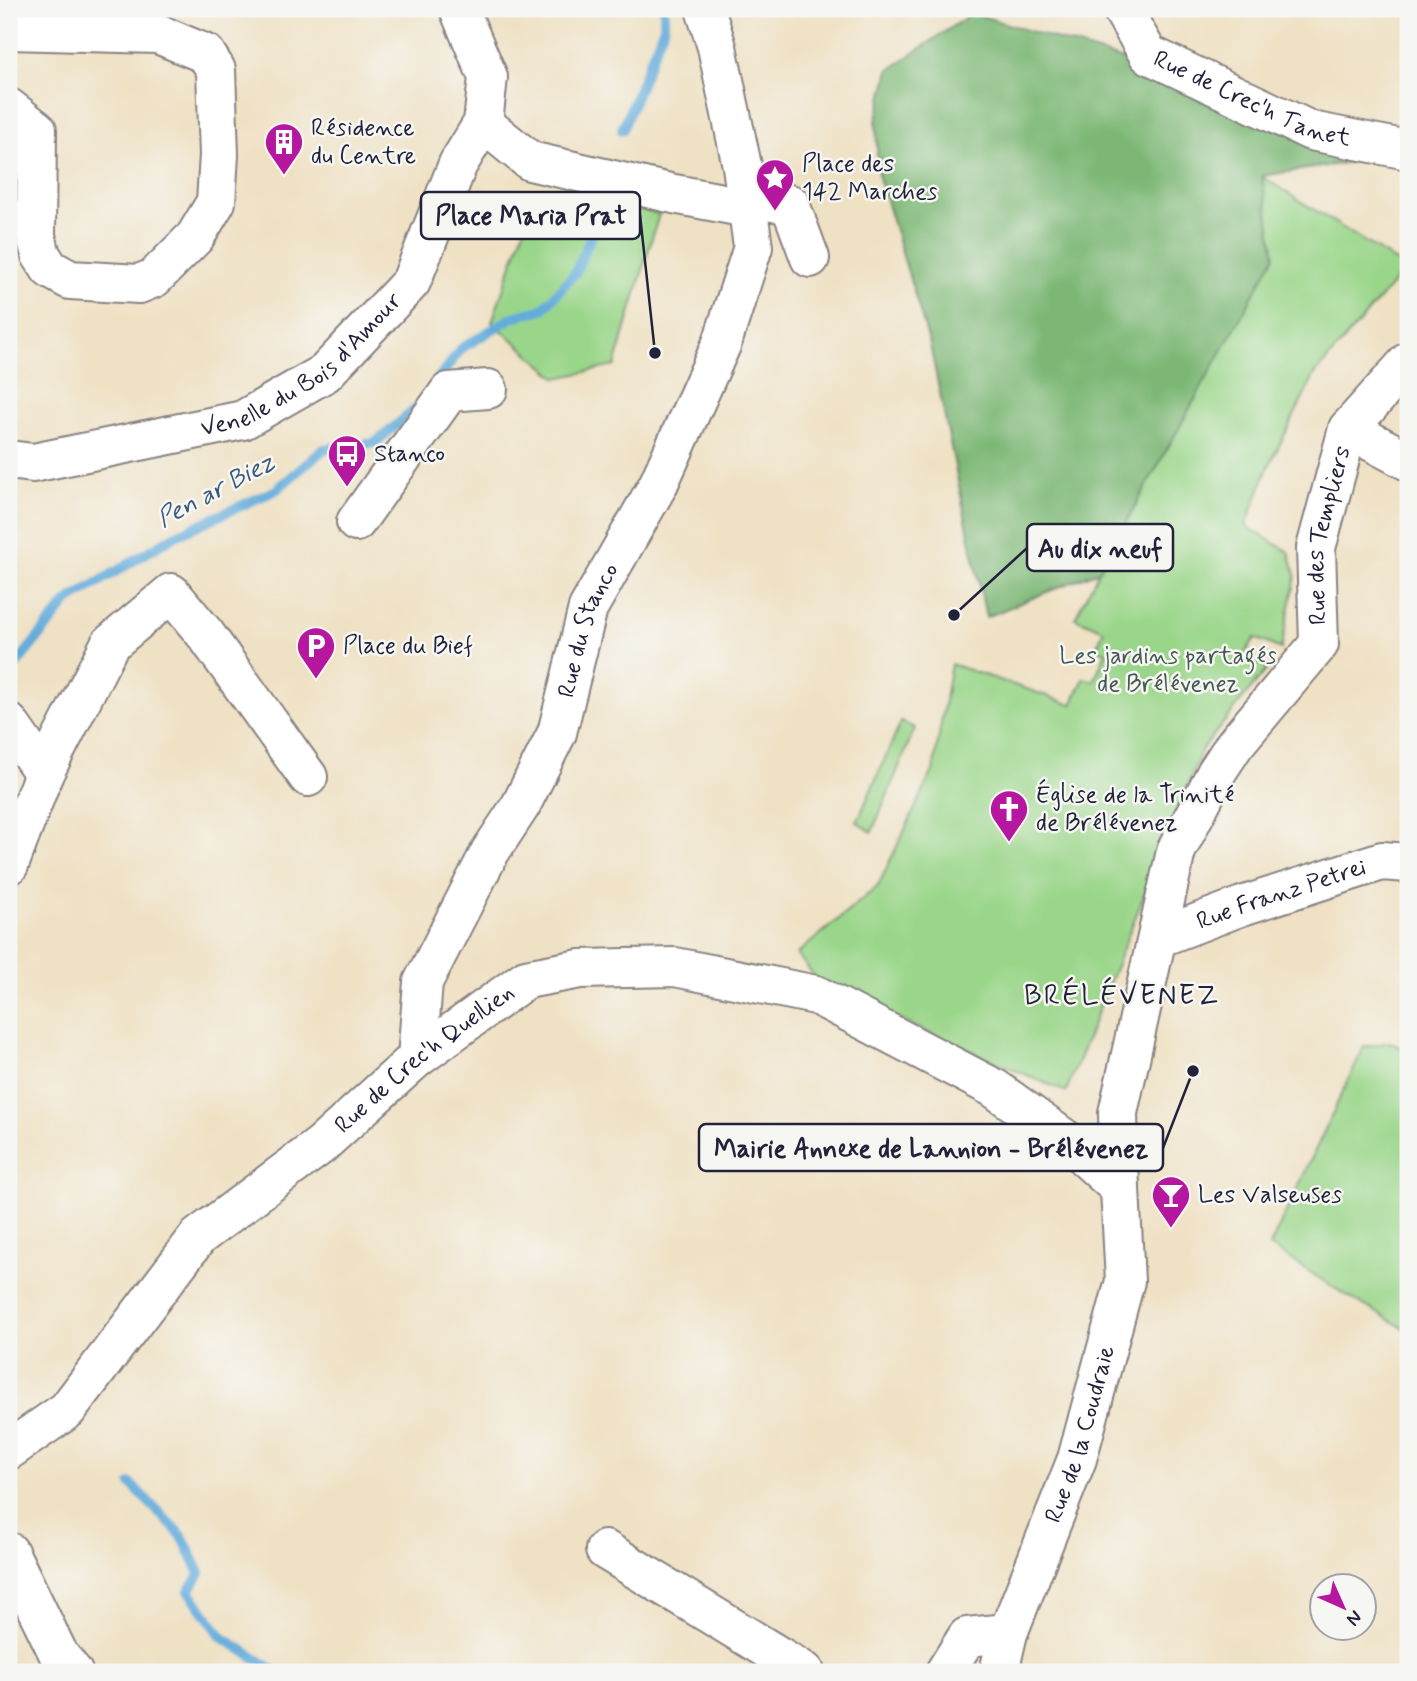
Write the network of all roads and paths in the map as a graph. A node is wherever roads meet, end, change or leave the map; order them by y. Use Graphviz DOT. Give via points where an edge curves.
graph roads {
  1 [pos="459,9"];
  2 [pos="705,9"];
  3 [pos="1122,9"];
  4 [pos="9,30"];
  5 [pos="9,108"];
  6 [pos="483,123"];
  7 [pos="1408,149"];
  8 [pos="748,204"];
  9 [pos="810,258"];
  10 [pos="1408,362"];
  11 [pos="488,389"];
  12 [pos="1348,429"];
  13 [pos="9,460"];
  14 [pos="1408,461"];
  15 [pos="356,522"];
  16 [pos="9,723"];
  17 [pos="44,773"];
  18 [pos="308,777"];
  19 [pos="1408,863"];
  20 [pos="9,865"];
  21 [pos="1158,937"];
  22 [pos="417,1058"];
  23 [pos="1118,1113"];
  24 [pos="1065,1139"];
  25 [pos="1120,1189"];
  26 [pos="9,1450"];
  27 [pos="605,1550"];
  28 [pos="9,1552"];
  29 [pos="1008,1633"];
  30 [pos="73,1672"];
  31 [pos="805,1672"];
  32 [pos="945,1672"];
  33 [pos="999,1672"];
  1 -- 6 [label="street" via="488,77"];
  2 -- 8 [label="street, Rue du Stanco" via="717,47"];
  3 -- 7 [label="street, Rue de Crec'h Tanet" via="1148,54 1311,131"];
  4 -- 5 [label="street" via="158,34 206,54 216,70 216,202 195,237 154,278 139,284 70,280 50,269 36,236 37,130"];
  6 -- 8 [label="street" via="530,161 674,194"];
  6 -- 13 [label="street, Venelle du Bois d'Amour" via="458,164 411,282 325,373 243,420 33,463"];
  8 -- 9 [label="street" via="790,204"];
  8 -- 22 [label="street, Rue du Stanco" via="753,247 722,344 658,485 588,608 557,733 423,982"];
  10 -- 12 [label="street, Rue des Templiers"];
  11 -- 15 [label="street" via="449,392"];
  12 -- 14 [label="street"];
  12 -- 21 [label="street, Rue des Templiers" via="1316,548 1319,644 1216,773 1176,851"];
  16 -- 17 [label="street"];
  17 -- 18 [label="street" via="110,644 171,593"];
  17 -- 20 [label="street"];
  19 -- 21 [label="street, Rue Franz Petrei" via="1382,860"];
  21 -- 23 [label="street, Rue des Templiers"];
  22 -- 24 [label="street, Rue de Crec'h Quellien" via="526,979 580,969 675,967 816,995 994,1088"];
  22 -- 26 [label="street, Rue de Crec'h Quellien" via="321,1145 198,1237 68,1410"];
  23 -- 24 [label="street"];
  23 -- 25 [label="street, Rue de la Coudraie"];
  24 -- 25 [label="street, Rue de Crec'h Quellien"];
  25 -- 29 [label="street, Rue de la Coudraie" via="1125,1281 1077,1459"];
  27 -- 31 [label="street"];
  28 -- 30 [label="street" via="59,1655"];
  29 -- 32 [label="street" via="967,1637"];
  29 -- 33 [label="street, Rue de la Coudraie"];
}
